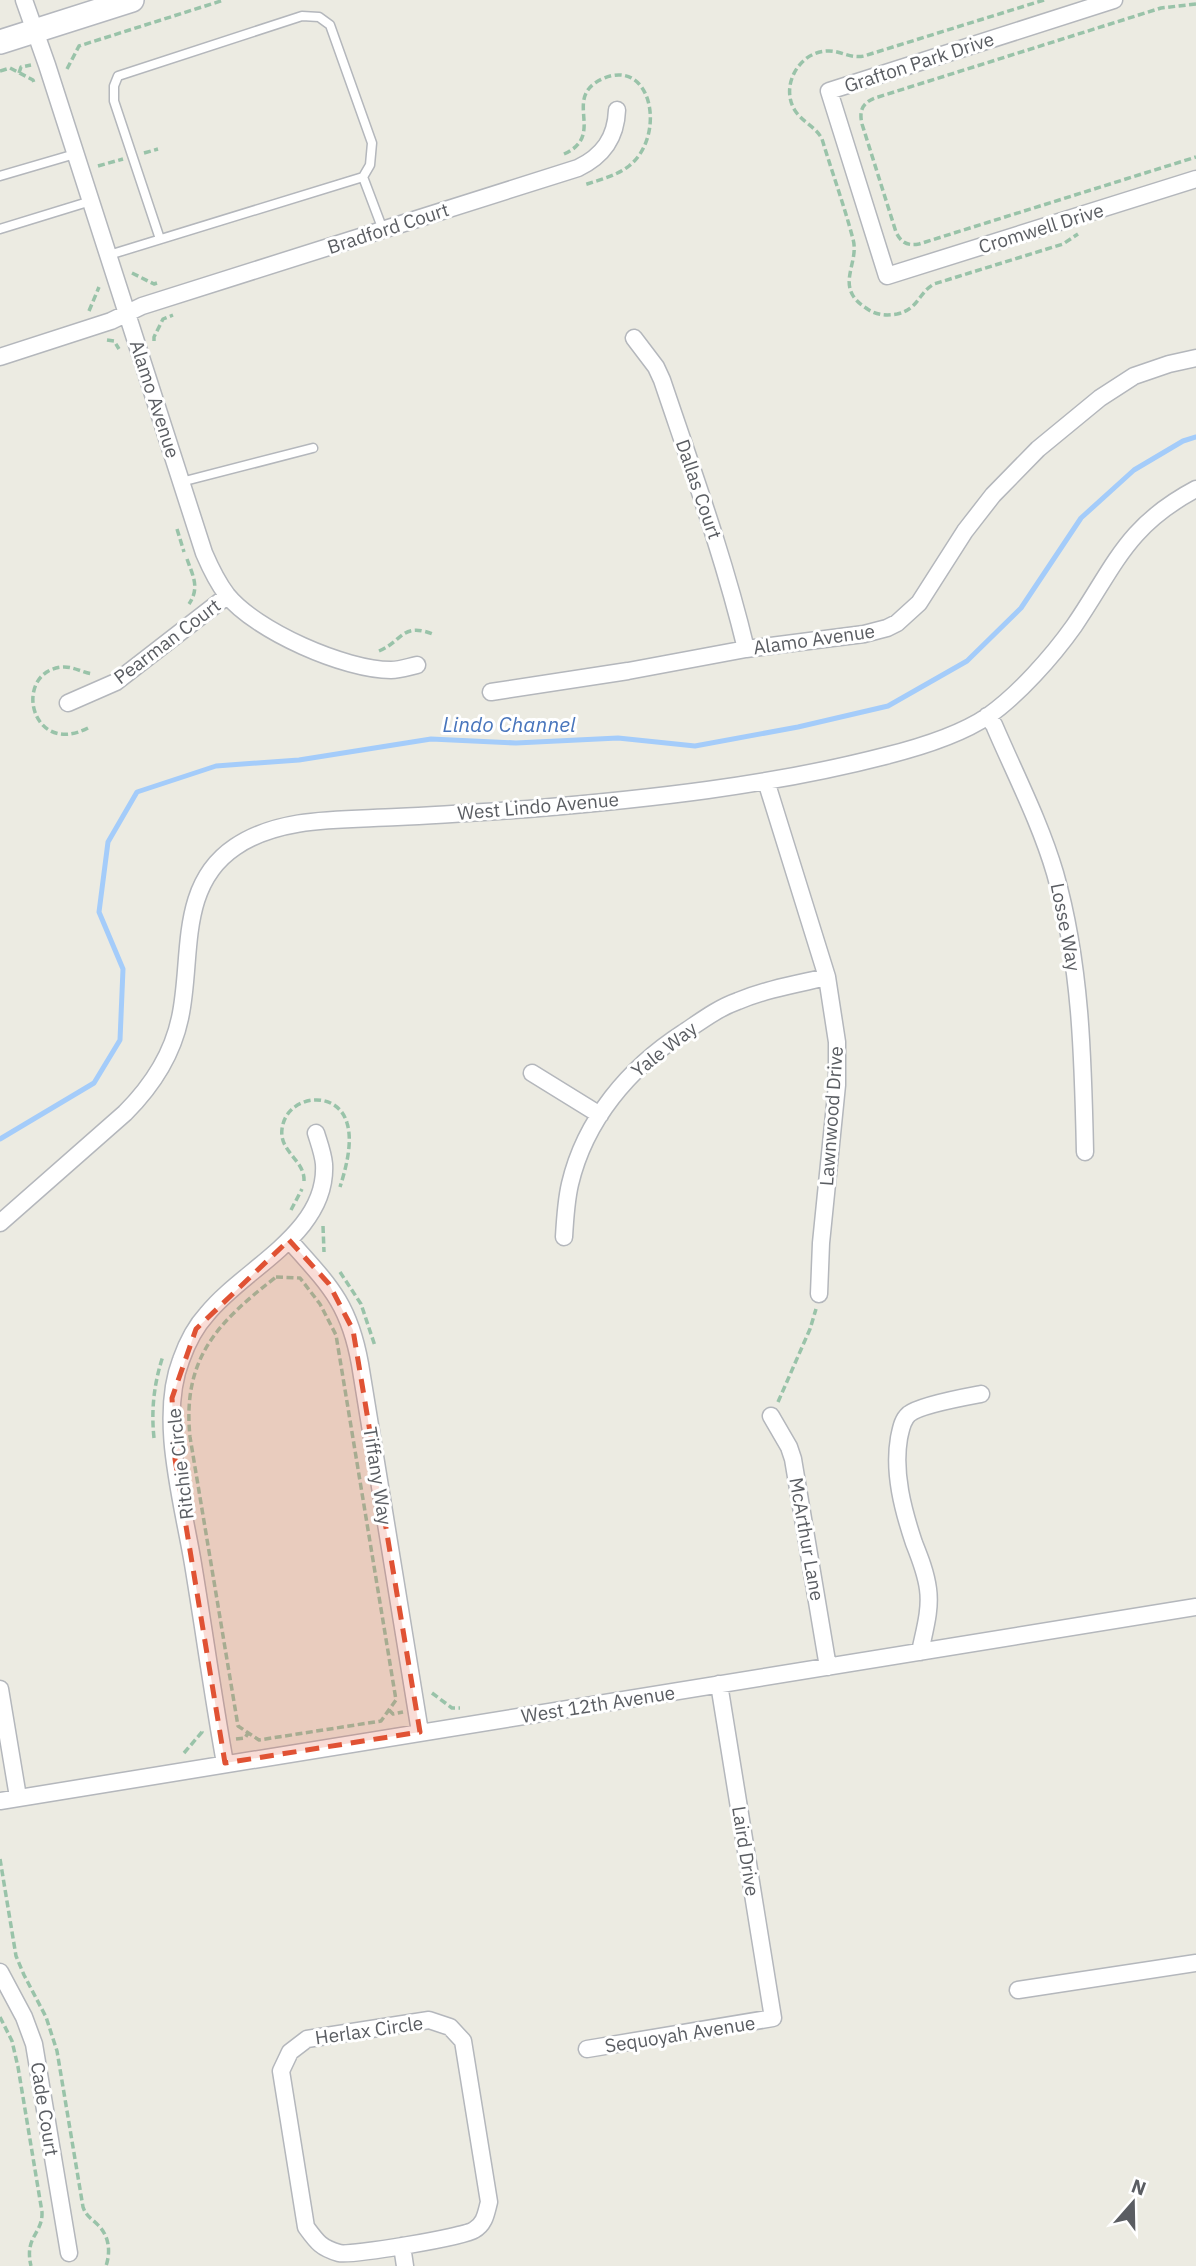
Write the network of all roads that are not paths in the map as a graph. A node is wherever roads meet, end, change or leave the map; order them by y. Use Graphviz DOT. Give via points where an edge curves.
graph roads {
  1 [pos="24,0"];
  2 [pos="132,0"];
  3 [pos="1114,0"];
  4 [pos="35,31"];
  5 [pos="0,42"];
  6 [pos="617,110"];
  7 [pos="75,153"];
  8 [pos="0,176"];
  9 [pos="363,177"];
  10 [pos="1196,179"];
  11 [pos="91,201"];
  12 [pos="0,229"];
  13 [pos="383,230"];
  14 [pos="160,239"];
  15 [pos="108,255"];
  16 [pos="887,276"];
  17 [pos="127,313"];
  18 [pos="634,338"];
  19 [pos="0,357"];
  20 [pos="1196,358"];
  21 [pos="313,448"];
  22 [pos="181,482"];
  23 [pos="1196,489"];
  24 [pos="228,596"];
  25 [pos="746,649"];
  26 [pos="417,665"];
  27 [pos="491,692"];
  28 [pos="68,703"];
  29 [pos="988,716"];
  30 [pos="766,781"];
  31 [pos="827,977"];
  32 [pos="532,1073"];
  33 [pos="600,1115"];
  34 [pos="316,1133"];
  35 [pos="1085,1152"];
  36 [pos="0,1223"];
  37 [pos="564,1237"];
  38 [pos="289,1240"];
  39 [pos="819,1294"];
  40 [pos="981,1394"];
  41 [pos="772,1416"];
  42 [pos="1196,1607"];
  43 [pos="920,1652"];
  44 [pos="828,1667"];
  45 [pos="719,1684"];
  46 [pos="0,1689"];
  47 [pos="419,1732"];
  48 [pos="225,1763"];
  49 [pos="18,1797"];
  50 [pos="0,1801"];
  51 [pos="1196,1963"];
  52 [pos="0,1972"];
  53 [pos="1018,1990"];
  54 [pos="773,2018"];
  55 [pos="587,2049"];
  56 [pos="402,2246"];
  57 [pos="69,2253"];
  58 [pos="405,2266"];
  1 -- 4 [label="street, Alamo Avenue"];
  2 -- 4 [label="main road"];
  3 -- 16 [label="street, Grafton Park Drive" via="829,91"];
  4 -- 5 [label="main road"];
  4 -- 7 [label="street, Alamo Avenue"];
  6 -- 13 [label="street, Bradford Court" via="611,139 591,162"];
  7 -- 8 [label="lane"];
  7 -- 11 [label="street, Alamo Avenue"];
  9 -- 13 [label="lane"];
  9 -- 14 [label="lane"];
  9 -- 14 [label="lane" via="370,165 372,143 330,25 319,16 302,16 118,76 114,100"];
  10 -- 16 [label="street, Cromwell Drive"];
  11 -- 12 [label="lane"];
  11 -- 15 [label="street, Alamo Avenue"];
  13 -- 17 [label="street, Bradford Court"];
  14 -- 15 [label="lane"];
  15 -- 17 [label="street, Alamo Avenue"];
  17 -- 19 [label="street, Bradford Court"];
  17 -- 22 [label="street, Alamo Avenue"];
  18 -- 25 [label="street, Dallas Court" via="662,380 709,513"];
  20 -- 25 [label="street, Alamo Avenue" via="1151,370 1115,387 1038,449 993,495 919,603 897,623 864,634"];
  21 -- 22 [label="lane"];
  22 -- 24 [label="street, Alamo Avenue" via="204,553"];
  23 -- 29 [label="street, West Lindo Avenue" via="1158,512 1133,536 1058,647"];
  24 -- 26 [label="street, Alamo Avenue" via="272,631 316,651 382,670"];
  24 -- 28 [label="street, Pearman Court" via="116,682"];
  25 -- 27 [label="street, Alamo Avenue"];
  29 -- 30 [label="street, West Lindo Avenue" via="900,752"];
  29 -- 35 [label="street, Losse Way" via="1038,827 1065,912 1080,1011"];
  30 -- 31 [label="street, Lawnwood Drive"];
  30 -- 36 [label="street, West Lindo Avenue" via="574,804 313,822 243,842 211,870 196,899 180,1019 158,1073 125,1113"];
  31 -- 33 [label="street, Yale Way" via="737,1001 704,1019 636,1068"];
  31 -- 39 [label="street, Lawnwood Drive" via="837,1063"];
  32 -- 33 [label="street"];
  33 -- 37 [label="street, Yale Way" via="574,1169"];
  34 -- 38 [label="street, Ritchie Circle" via="324,1164 320,1190 307,1218"];
  38 -- 47 [label="street, Tiffany Way" via="329,1284 353,1331"];
  38 -- 48 [label="street, Ritchie Circle" via="206,1314 186,1346 174,1380 175,1459"];
  40 -- 43 [label="street" via="912,1412 900,1432 900,1490 929,1593"];
  41 -- 44 [label="street, McArthur Lane" via="793,1459"];
  42 -- 43 [label="street, West 12th Avenue"];
  43 -- 44 [label="street, West 12th Avenue"];
  44 -- 45 [label="street, West 12th Avenue"];
  45 -- 47 [label="street, West 12th Avenue"];
  45 -- 54 [label="street, Laird Drive"];
  46 -- 49 [label="street"];
  47 -- 48 [label="street, West 12th Avenue"];
  48 -- 49 [label="street, West 12th Avenue"];
  49 -- 50 [label="street, West 12th Avenue"];
  51 -- 53 [label="street"];
  52 -- 57 [label="street, Cade Court" via="34,2044"];
  54 -- 55 [label="street, Sequoyah Avenue"];
  56 -- 56 [label="street, Herlax Circle" via="343,2255 320,2246 306,2227 281,2071 290,2052 307,2039 429,2020 450,2027 463,2041 489,2202 485,2220 474,2231"];
  56 -- 58 [label="street"];
}
